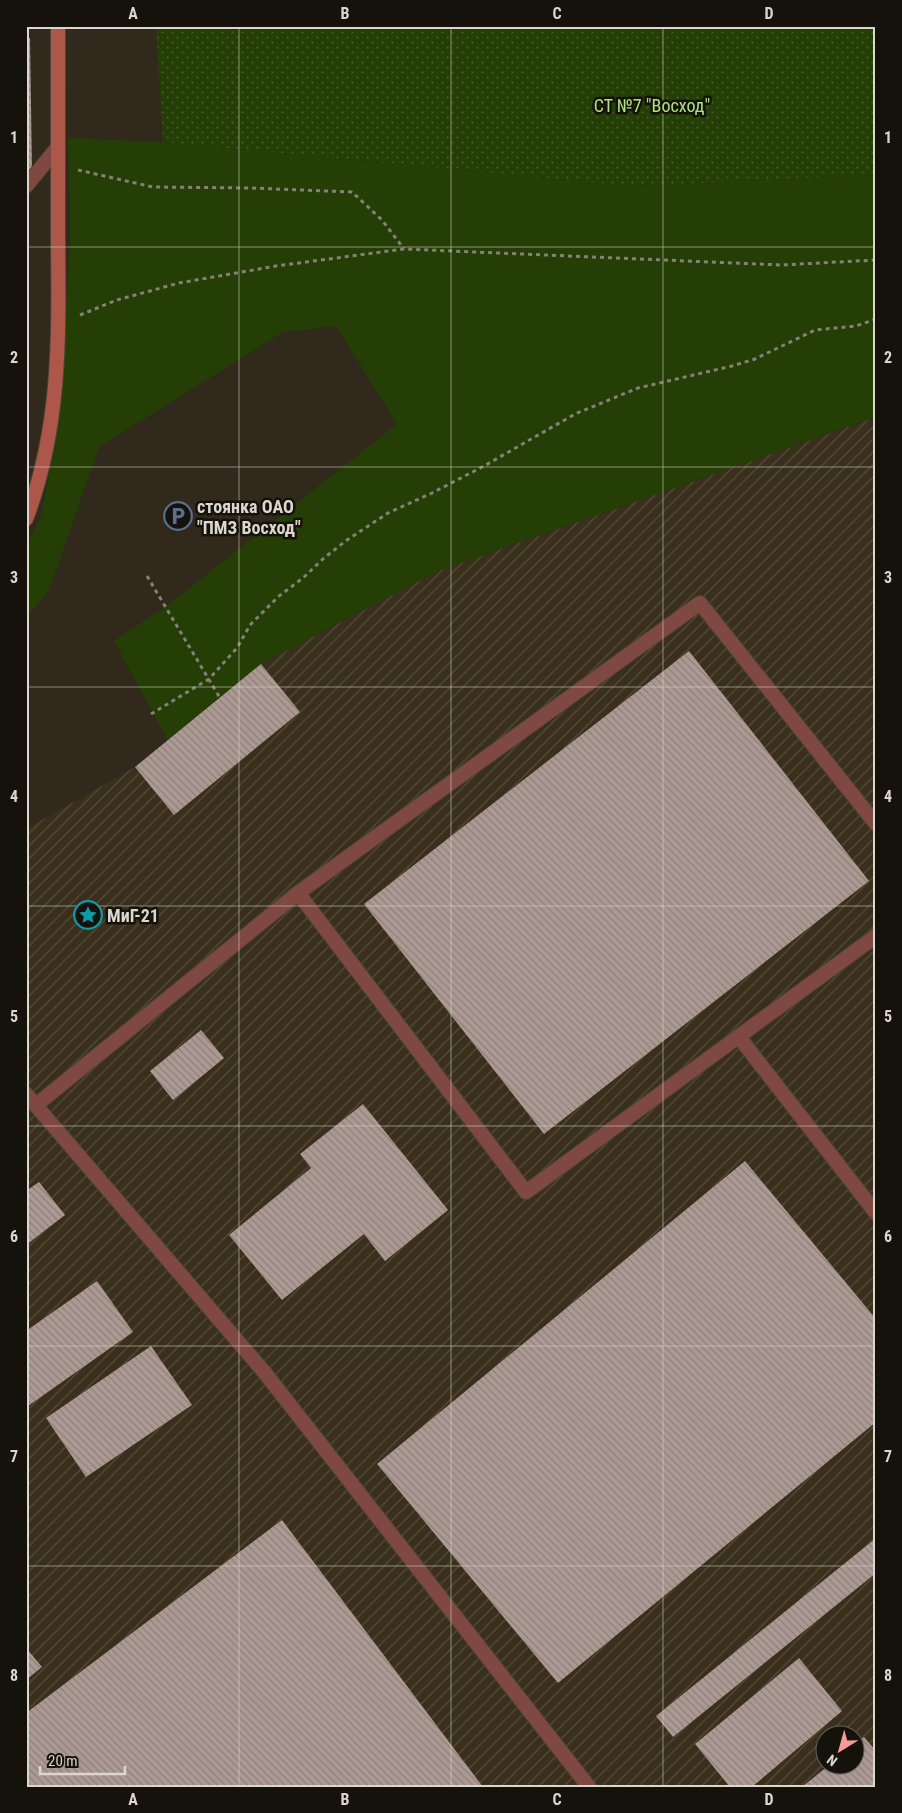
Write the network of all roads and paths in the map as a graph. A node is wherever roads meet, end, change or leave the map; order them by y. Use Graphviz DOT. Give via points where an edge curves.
graph roads {
  1 [pos="58,26"];
  2 [pos="58,148"];
  3 [pos="58,166"];
  4 [pos="26,186"];
  5 [pos="404,249"];
  6 [pos="876,260"];
  7 [pos="876,319"];
  8 [pos="58,330"];
  9 [pos="26,519"];
  10 [pos="147,576"];
  11 [pos="209,679"];
  12 [pos="220,698"];
  13 [pos="151,714"];
  14 [pos="876,824"];
  15 [pos="298,893"];
  16 [pos="876,936"];
  17 [pos="739,1037"];
  18 [pos="26,1094"];
  19 [pos="36,1105"];
  20 [pos="876,1213"];
  21 [pos="589,1787"];
  1 -- 2 [label="main road"];
  2 -- 3 [label="main road"];
  2 -- 4 [label="lane"];
  3 -- 5 [label="path" via="153,187 352,192 382,220"];
  3 -- 8 [label="main road"];
  5 -- 6 [label="path" via="781,265"];
  5 -- 8 [label="path" via="180,282 116,300 76,317"];
  7 -- 11 [label="path" via="856,326 815,330 755,359 638,388 575,414 450,484 388,514 347,540 278,596 250,625 237,648"];
  8 -- 9 [label="main road" via="50,436"];
  10 -- 11 [label="path"];
  11 -- 12 [label="path"];
  11 -- 13 [label="path"];
  14 -- 15 [label="lane" via="700,603"];
  15 -- 17 [label="lane" via="526,1192"];
  15 -- 19 [label="lane"];
  16 -- 17 [label="lane"];
  17 -- 20 [label="lane"];
  18 -- 19 [label="lane"];
  19 -- 21 [label="lane" via="265,1373"];
}
